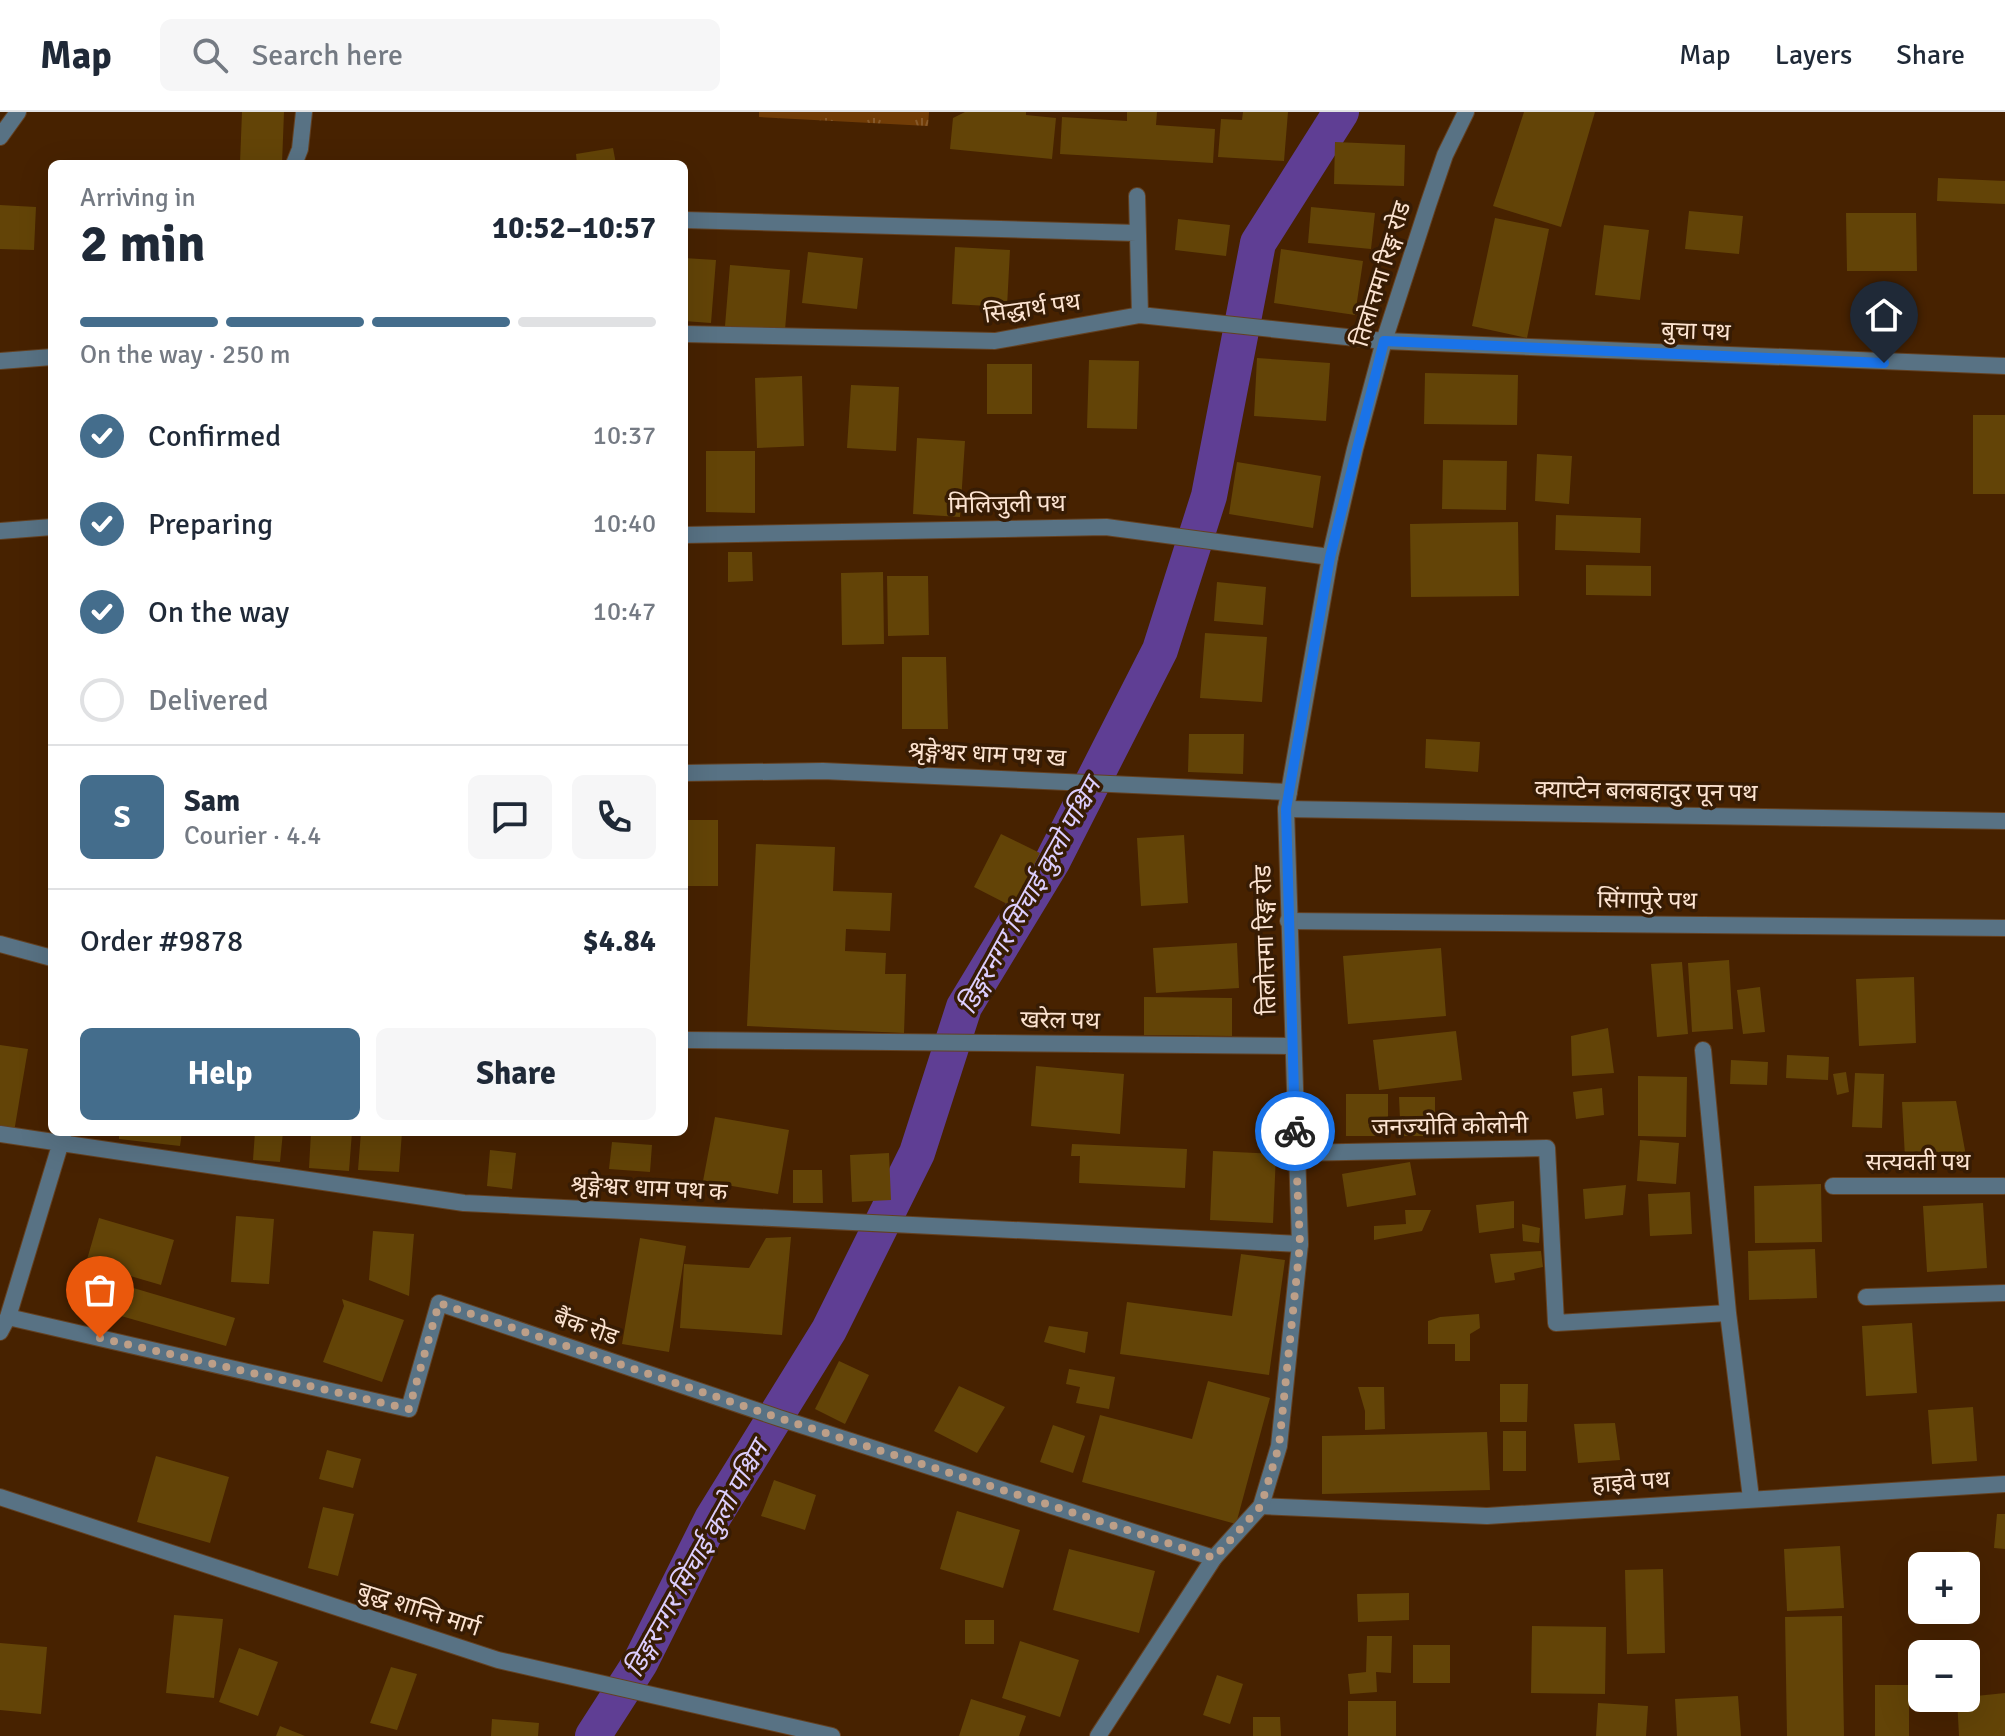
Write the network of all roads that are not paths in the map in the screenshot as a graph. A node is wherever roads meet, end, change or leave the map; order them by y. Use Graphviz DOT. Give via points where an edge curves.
graph roads {
  1 [pos="18,112"];
  2 [pos="304,112"];
  3 [pos="1466,112"];
  4 [pos="0,137"];
  5 [pos="296,160"];
  6 [pos="1137,196"];
  7 [pos="688,220"];
  8 [pos="1136,233"];
  9 [pos="1140,315"];
  10 [pos="688,334"];
  11 [pos="1384,341"];
  12 [pos="48,357"];
  13 [pos="0,361"];
  14 [pos="2005,366"];
  15 [pos="48,527"];
  16 [pos="0,531"];
  17 [pos="688,535"];
  18 [pos="1330,557"];
  19 [pos="688,773"];
  20 [pos="1287,801"];
  21 [pos="2005,821"];
  22 [pos="1288,921"];
  23 [pos="2005,928"];
  24 [pos="0,944"];
  25 [pos="48,957"];
  26 [pos="688,1040"];
  27 [pos="1292,1046"];
  28 [pos="1703,1050"];
  29 [pos="0,1134"];
  30 [pos="62,1138"];
  31 [pos="1295,1153"];
  32 [pos="1833,1186"];
  33 [pos="2004,1186"];
  34 [pos="2005,1204"];
  35 [pos="1300,1244"];
  36 [pos="2005,1293"];
  37 [pos="1866,1297"];
  38 [pos="1728,1313"];
  39 [pos="4,1324"];
  40 [pos="2005,1484"];
  41 [pos="0,1497"];
  42 [pos="1751,1498"];
  43 [pos="1261,1506"];
  44 [pos="1214,1558"];
  45 [pos="832,1736"];
  46 [pos="1098,1736"];
  1 -- 4 [label="street"];
  2 -- 5 [label="street"];
  3 -- 11 [label="street, तिलोत्तमा रिङ्ग रोड" via="1445,155"];
  6 -- 8 [label="street"];
  7 -- 8 [label="street"];
  8 -- 9 [label="street"];
  9 -- 10 [label="street, सिद्धार्थ पथ" via="995,341"];
  9 -- 11 [label="street, सिद्धार्थ पथ"];
  11 -- 14 [label="street, बुचा पथ"];
  11 -- 18 [label="street, तिलोत्तमा रिङ्ग रोड"];
  12 -- 13 [label="street"];
  15 -- 16 [label="street"];
  17 -- 18 [label="street, मिलिजुली पथ" via="1106,527"];
  18 -- 20 [label="street, तिलोत्तमा रिङ्ग रोड"];
  19 -- 20 [label="street, श्रृङ्गेश्वर धाम पथ ख" via="823,771 1078,782"];
  20 -- 21 [label="street, क्याप्टेन बलबहादुर पून पथ"];
  20 -- 22 [label="street, तिलोत्तमा रिङ्ग रोड"];
  22 -- 23 [label="street, सिंगापुरे पथ"];
  22 -- 27 [label="street, तिलोत्तमा रिङ्ग रोड"];
  24 -- 25 [label="street"];
  26 -- 27 [label="street, खरेल पथ"];
  27 -- 31 [label="street, तिलोत्तमा रिङ्ग रोड"];
  28 -- 38 [label="street"];
  29 -- 30 [label="street, श्रृङ्गेश्वर धाम पथ क"];
  30 -- 35 [label="street, श्रृङ्गेश्वर धाम पथ क" via="464,1203"];
  30 -- 39 [label="street"];
  31 -- 35 [label="street, तिलोत्तमा रिङ्ग रोड"];
  31 -- 38 [label="street, जनज्योति कोलोनी" via="1547,1148 1556,1323"];
  32 -- 33 [label="street, सत्यवती पथ"];
  33 -- 34 [label="street, सत्यवती पथ"];
  35 -- 43 [label="street, तिलोत्तमा रिङ्ग रोड" via="1279,1446"];
  36 -- 37 [label="street"];
  38 -- 42 [label="street"];
  39 -- 44 [label="street, बैंक रोड" via="409,1409 439,1303"];
  40 -- 42 [label="street, हाइवे पथ"];
  41 -- 45 [label="street, बुद्ध शान्ति मार्ग" via="498,1660"];
  42 -- 43 [label="street, हाइवे पथ" via="1487,1516"];
  43 -- 44 [label="street, तिलोत्तमा रिङ्ग रोड"];
  44 -- 46 [label="street, तिलोत्तमा रिङ्ग रोड"];
}
